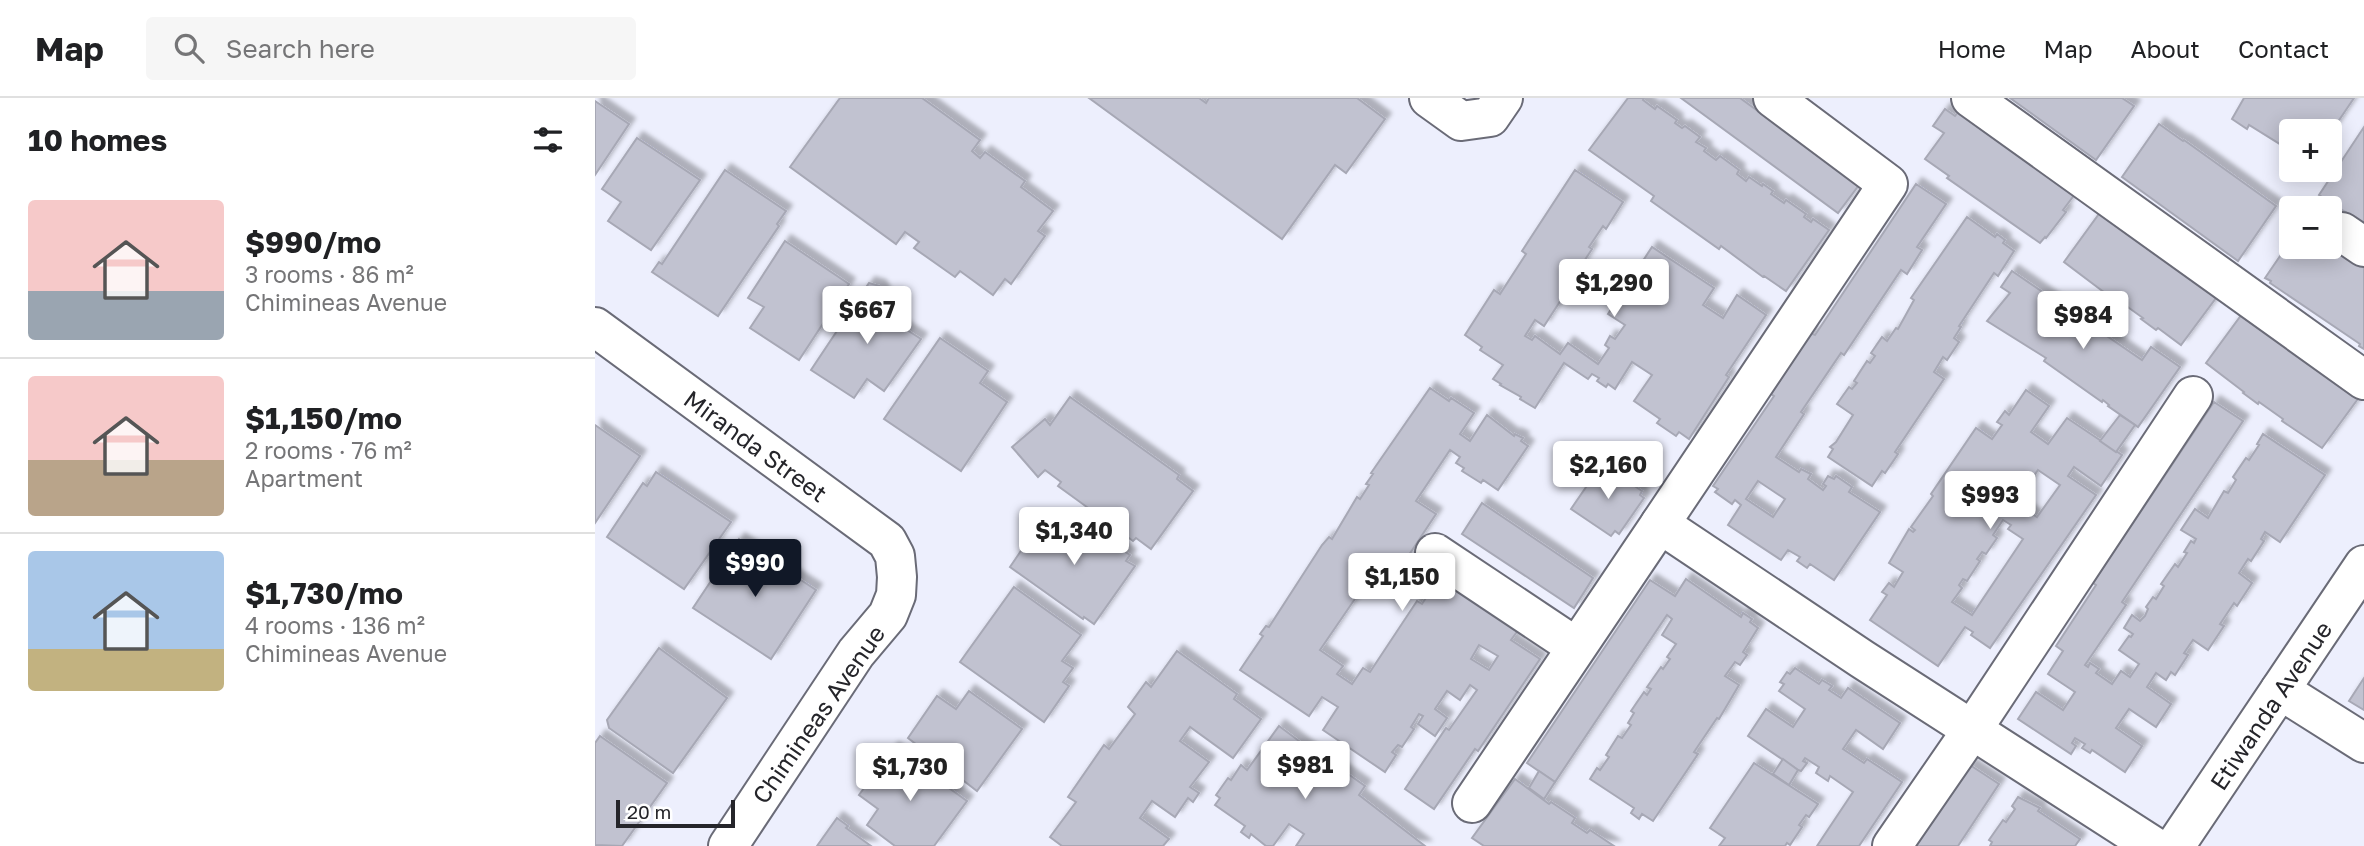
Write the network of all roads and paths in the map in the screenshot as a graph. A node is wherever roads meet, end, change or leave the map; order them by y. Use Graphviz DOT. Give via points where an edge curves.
graph roads {
  1 [pos="1429,98"];
  2 [pos="1503,98"];
  3 [pos="1773,98"];
  4 [pos="1971,98"];
  5 [pos="595,327"];
  6 [pos="2364,380"];
  7 [pos="2193,396"];
  8 [pos="1660,523"];
  9 [pos="1435,553"];
  10 [pos="2364,565"];
  11 [pos="897,577"];
  12 [pos="1576,647"];
  13 [pos="2280,690"];
  14 [pos="1972,730"];
  15 [pos="2364,743"];
  16 [pos="1472,803"];
  17 [pos="727,846"];
  18 [pos="1892,846"];
  19 [pos="2153,846"];
  20 [pos="2175,846"];
  1 -- 2 [label="street" via="1461,121 1490,117"];
  3 -- 8 [label="street" via="1888,184"];
  4 -- 6 [label="street"];
  5 -- 11 [label="street, Miranda Street" via="887,541 895,556"];
  7 -- 14 [label="street"];
  8 -- 12 [label="street"];
  8 -- 14 [label="street"];
  9 -- 12 [label="street"];
  10 -- 13 [label="street, Etiwanda Avenue"];
  11 -- 17 [label="street, Chimineas Avenue" via="888,615 856,653"];
  12 -- 16 [label="street"];
  13 -- 15 [label="street"];
  13 -- 20 [label="street, Etiwanda Avenue"];
  14 -- 18 [label="street"];
  14 -- 19 [label="street"];
}
